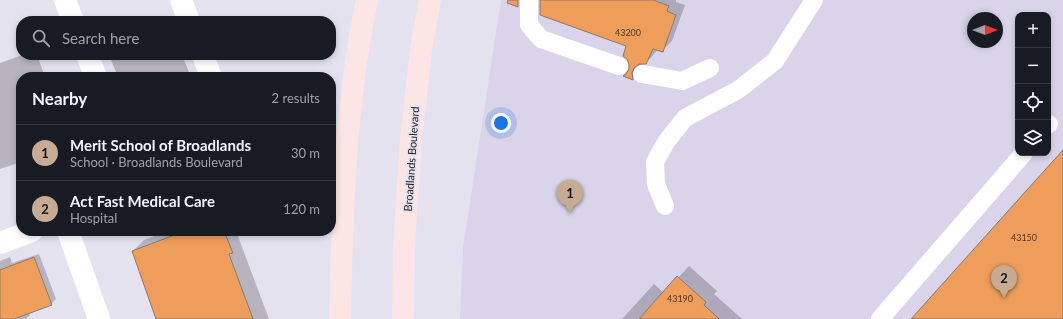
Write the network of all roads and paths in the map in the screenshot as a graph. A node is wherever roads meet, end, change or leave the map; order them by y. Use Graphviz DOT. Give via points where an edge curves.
graph roads {
  1 [pos="65,0"];
  2 [pos="181,0"];
  3 [pos="367,0"];
  4 [pos="430,0"];
  5 [pos="530,0"];
  6 [pos="814,0"];
  7 [pos="71,16"];
  8 [pos="187,16"];
  9 [pos="89,60"];
  10 [pos="205,60"];
  11 [pos="619,66"];
  12 [pos="710,68"];
  13 [pos="94,72"];
  14 [pos="210,72"];
  15 [pos="642,74"];
  16 [pos="1021,156"];
  17 [pos="665,206"];
  18 [pos="19,236"];
  19 [pos="70,236"];
  20 [pos="0,243"];
  21 [pos="99,319"];
  22 [pos="340,319"];
  23 [pos="404,319"];
  24 [pos="880,319"];
  1 -- 7 [label="street"];
  2 -- 8 [label="street"];
  3 -- 22 [label="main road" via="350,106"];
  4 -- 23 [label="main road, Broadlands Boulevard" via="421,49 411,141 404,244"];
  5 -- 11 [label="lane" via="529,26 541,39"];
  6 -- 17 [label="lane" via="775,61 738,90 685,118 666,142 655,162 656,184"];
  9 -- 13 [label="street"];
  10 -- 14 [label="street"];
  12 -- 15 [label="lane" via="682,80"];
  16 -- 24 [label="lane"];
  18 -- 20 [label="street"];
  19 -- 21 [label="street"];
}
